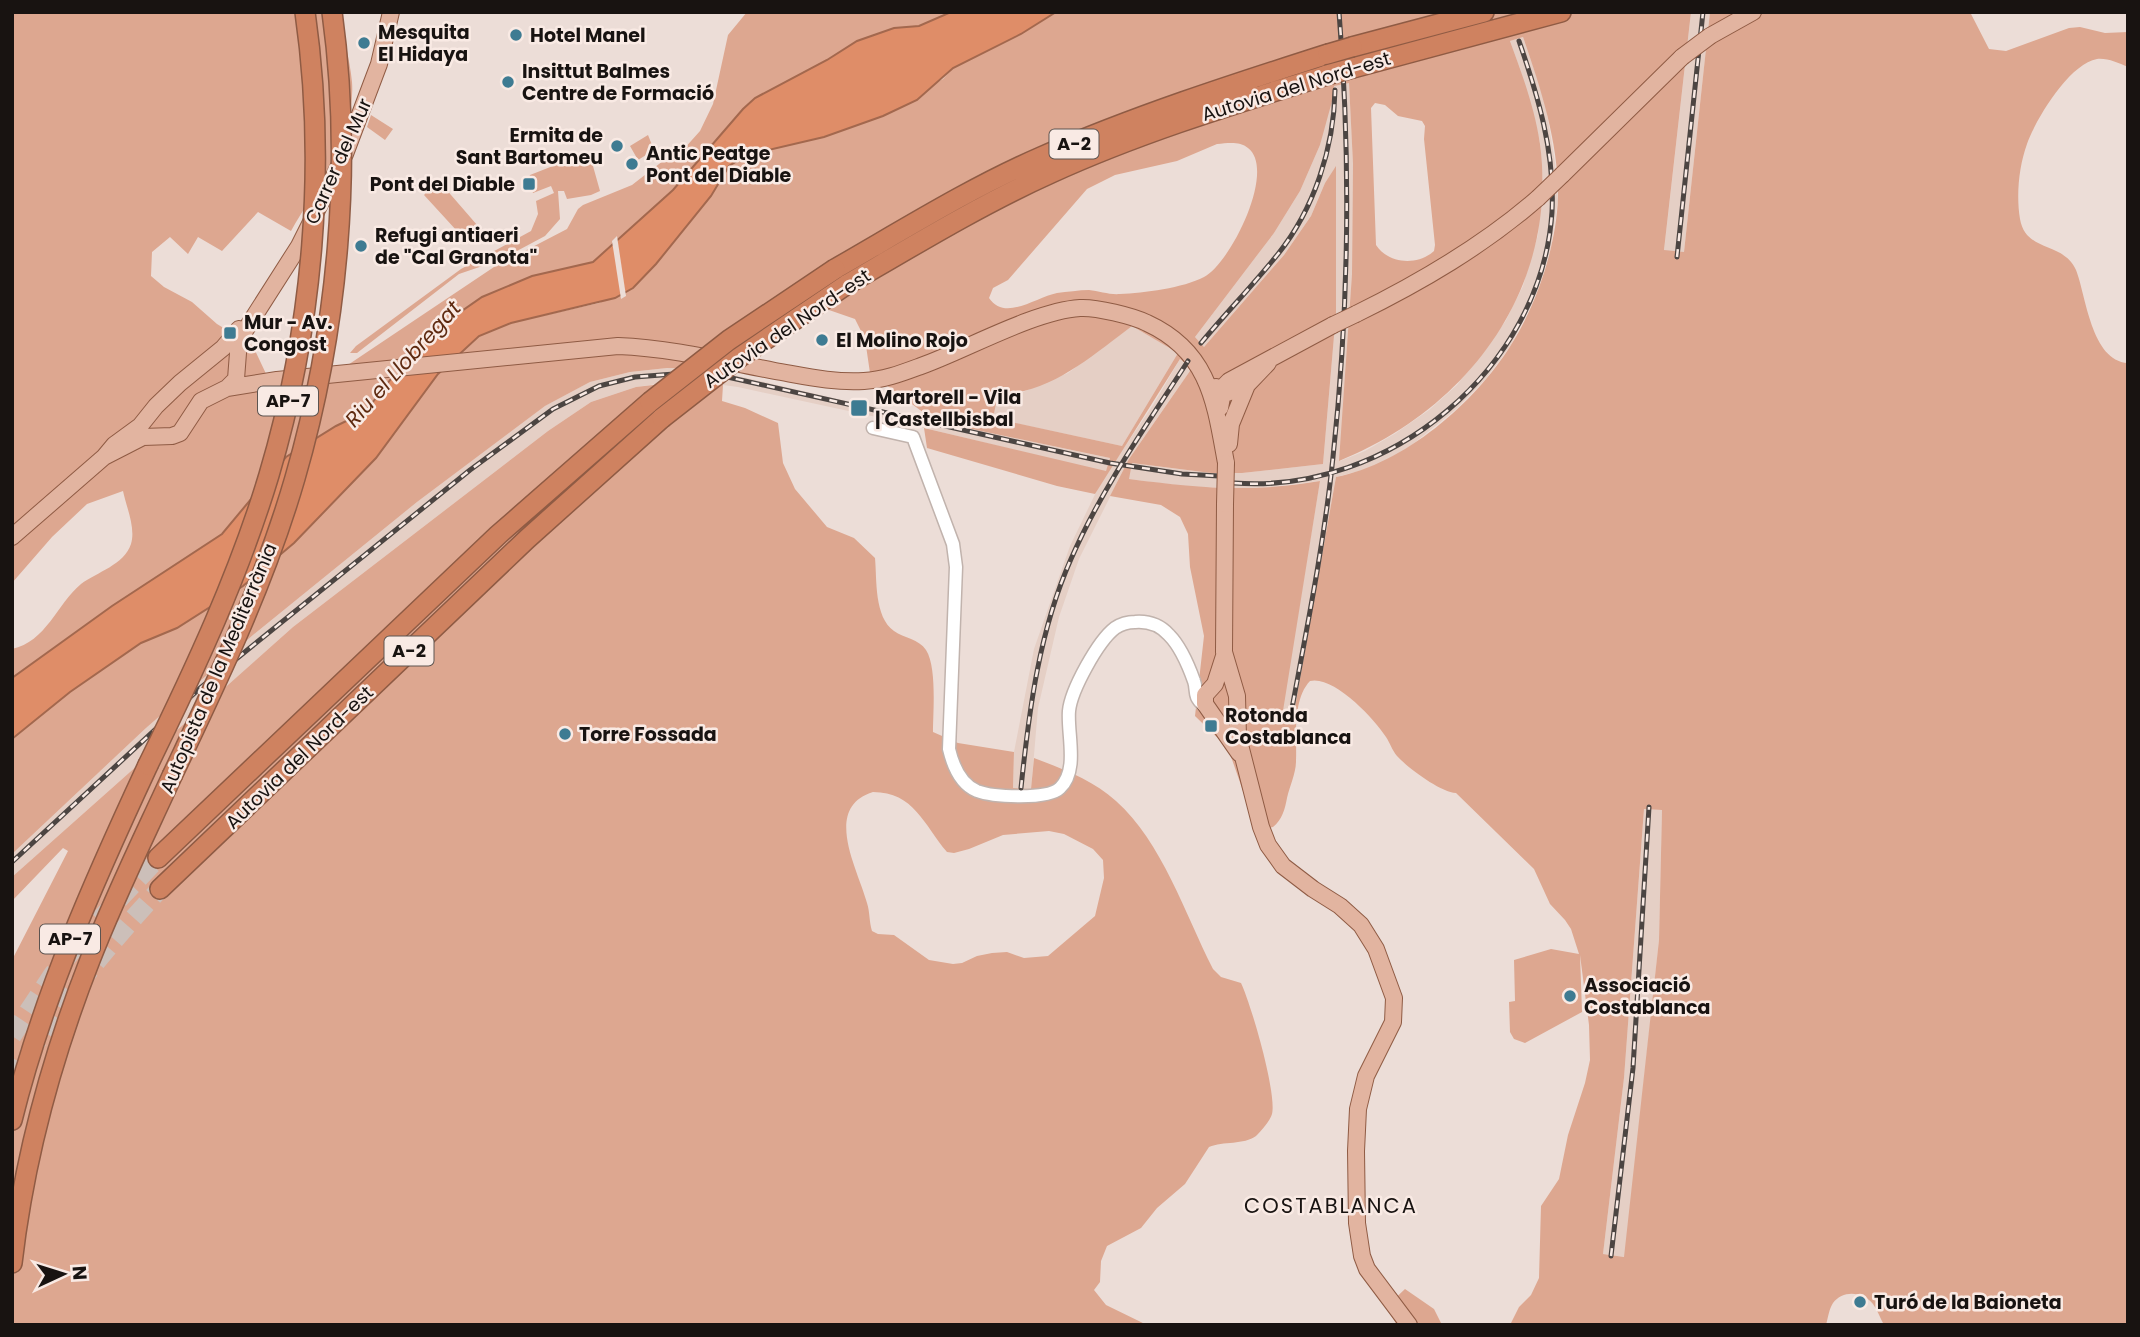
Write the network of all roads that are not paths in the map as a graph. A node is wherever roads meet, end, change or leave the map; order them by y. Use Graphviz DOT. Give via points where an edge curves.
graph roads {
  1 [pos="305,12"];
  2 [pos="331,12"];
  3 [pos="391,12"];
  4 [pos="1484,12"];
  5 [pos="1561,12"];
  6 [pos="1753,12"];
  7 [pos="840,277"];
  8 [pos="264,302"];
  9 [pos="1083,308"];
  10 [pos="1168,336"];
  11 [pos="214,355"];
  12 [pos="238,364"];
  13 [pos="1212,369"];
  14 [pos="1243,379"];
  15 [pos="277,380"];
  16 [pos="226,388"];
  17 [pos="1222,392"];
  18 [pos="656,410"];
  19 [pos="152,411"];
  20 [pos="1224,424"];
  21 [pos="873,428"];
  22 [pos="163,435"];
  23 [pos="104,457"];
  24 [pos="12,537"];
  25 [pos="1224,652"];
  26 [pos="1192,678"];
  27 [pos="1213,685"];
  28 [pos="1234,689"];
  29 [pos="1236,706"];
  30 [pos="1210,712"];
  31 [pos="1244,761"];
  32 [pos="158,859"];
  33 [pos="160,889"];
  34 [pos="12,1120"];
  35 [pos="12,1263"];
  36 [pos="1409,1325"];
  1 -- 34 [label="highway, Autopista de la Mediterrània / AP-7, bridge" via="312,80 314,190 306,301 269,475 244,549 183,694 89,893 53,983"];
  2 -- 35 [label="highway, Autopista de la Mediterrània / AP-7, bridge" via="341,135 336,266 320,379 270,552 89,962 37,1124"];
  3 -- 8 [label="main road, Carrer del Mur" via="379,64 349,146 299,246"];
  4 -- 7 [label="highway, Autovia del Nord-est / A-2, bridge" via="1328,54 1167,106 1041,157 969,191"];
  5 -- 7 [label="highway, Autovia del Nord-est / A-2, bridge" via="1327,75 1174,124 1051,173"];
  6 -- 14 [label="main road, bridge" via="1682,57 1562,176 1498,230 1455,260 1273,358"];
  7 -- 18 [label="highway, Autovia del Nord-est / A-2, bridge" via="729,340"];
  8 -- 11 [label="main road, Carrer del Mur"];
  8 -- 12 [label="main road, Carrer del Mur" via="239,340"];
  9 -- 10 [label="main road" via="1130,317"];
  9 -- 13 [label="main road" via="1104,303 1160,317 1185,334"];
  9 -- 15 [label="main road, bridge" via="1049,315 914,369 866,381 820,379 665,350 609,346"];
  10 -- 17 [label="main road" via="1197,356"];
  10 -- 20 [label="main road" via="1200,368"];
  11 -- 12 [label="main road" via="228,354"];
  11 -- 19 [label="main road, Carrer del Mur"];
  12 -- 15 [label="main road" via="253,376"];
  12 -- 16 [label="main road, Carrer del Mur" via="236,379"];
  13 -- 14 [label="main road"];
  13 -- 17 [label="main road"];
  14 -- 17 [label="main road" via="1233,391"];
  14 -- 20 [label="main road"];
  15 -- 16 [label="main road"];
  16 -- 22 [label="main road" via="201,401 180,433"];
  17 -- 20 [label="main road"];
  18 -- 32 [label="highway, Autovia del Nord-est / A-2" via="498,535"];
  18 -- 33 [label="highway, Autovia del Nord-est / A-2"];
  19 -- 22 [label="main road" via="153,425"];
  19 -- 23 [label="main road, Carrer del Mur"];
  20 -- 25 [label="main road, bridge"];
  21 -- 26 [label="street" via="913,437 953,544 956,578 949,749 953,766 967,785 980,792 1037,796 1062,786 1070,769 1072,696 1100,646 1117,627 1145,622 1162,629 1175,642"];
  22 -- 23 [label="main road" via="143,437"];
  23 -- 24 [label="main road"];
  25 -- 27 [label="main road"];
  25 -- 28 [label="main road"];
  26 -- 27 [label="street"];
  26 -- 30 [label="street" via="1197,699"];
  27 -- 28 [label="main road" via="1227,684"];
  27 -- 30 [label="main road" via="1205,695"];
  28 -- 29 [label="main road"];
  29 -- 30 [label="main road" via="1227,715"];
  29 -- 31 [label="main road"];
  30 -- 31 [label="main road"];
  31 -- 36 [label="main road" via="1273,854 1356,920 1376,949 1393,991 1393,1023 1366,1076 1358,1109 1357,1223 1367,1269"];
}
